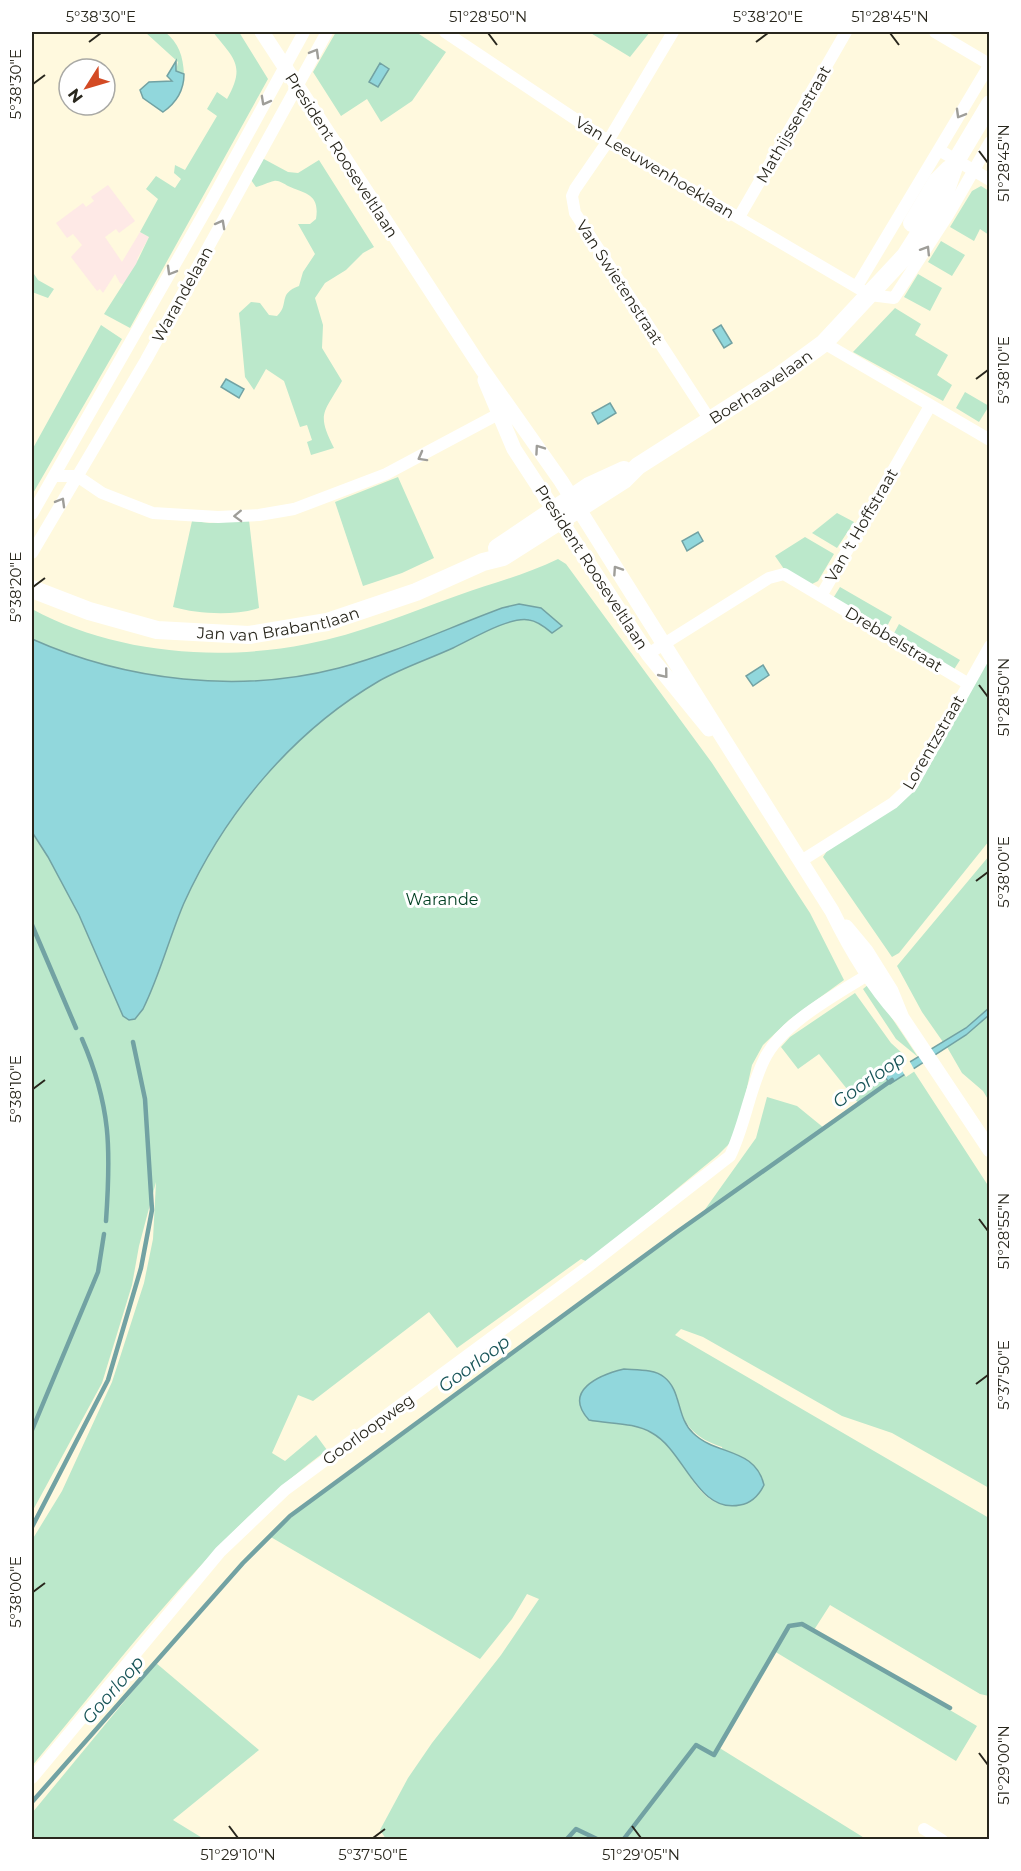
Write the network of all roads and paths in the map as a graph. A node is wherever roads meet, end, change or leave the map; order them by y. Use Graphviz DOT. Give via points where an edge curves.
graph roads {
  1 [pos="262,32"];
  2 [pos="304,32"];
  3 [pos="327,32"];
  4 [pos="445,32"];
  5 [pos="673,32"];
  6 [pos="846,32"];
  7 [pos="935,32"];
  8 [pos="989,64"];
  9 [pos="284,65"];
  10 [pos="297,85"];
  11 [pos="990,104"];
  12 [pos="608,141"];
  13 [pos="990,142"];
  14 [pos="939,150"];
  15 [pos="956,161"];
  16 [pos="974,171"];
  17 [pos="990,180"];
  18 [pos="739,217"];
  19 [pos="864,290"];
  20 [pos="824,343"];
  21 [pos="930,406"];
  22 [pos="505,411"];
  23 [pos="710,420"];
  24 [pos="990,440"];
  25 [pos="54,476"];
  26 [pos="77,476"];
  27 [pos="574,504"];
  28 [pos="32,514"];
  29 [pos="558,515"];
  30 [pos="32,553"];
  31 [pos="32,575"];
  32 [pos="32,589"];
  33 [pos="821,596"];
  34 [pos="66,600"];
  35 [pos="665,645"];
  36 [pos="990,646"];
  37 [pos="648,654"];
  38 [pos="968,683"];
  39 [pos="727,749"];
  40 [pos="801,861"];
  41 [pos="873,972"];
  42 [pos="990,1150"];
  43 [pos="32,1778"];
  44 [pos="924,1829"];
  45 [pos="942,1839"];
  1 -- 9 [label="street, President Rooseveltlaan"];
  2 -- 9 [label="street, Warandelaan"];
  10 -- 3 [label="street, Warandelaan, one-way"];
  4 -- 12 [label="street, Van Leeuwenhoeklaan"];
  5 -- 12 [label="street, Van Swietenstraat"];
  6 -- 18 [label="street, Mathijssenstraat"];
  7 -- 8 [label="street"];
  8 -- 14 [label="street, Boerhaavelaan, one-way"];
  9 -- 10 [label="street, President Rooseveltlaan"];
  9 -- 25 [label="street, Warandelaan, one-way"];
  10 -- 22 [label="street, President Rooseveltlaan" via="482,369"];
  26 -- 10 [label="street, Warandelaan, one-way" via="146,360"];
  11 -- 15 [label="main road, Boerhaavelaan"];
  12 -- 18 [label="street, Van Leeuwenhoeklaan"];
  12 -- 23 [label="street, Van Swietenstraat" via="575,189 575,213"];
  13 -- 16 [label="street"];
  14 -- 15 [label="street"];
  14 -- 19 [label="street, Boerhaavelaan"];
  15 -- 16 [label="street"];
  15 -- 19 [label="main road, Boerhaavelaan" via="945,193 905,256"];
  16 -- 17 [label="street"];
  19 -- 16 [label="street, one-way" via="894,298"];
  18 -- 19 [label="street, Van Leeuwenhoeklaan"];
  19 -- 20 [label="main road, Boerhaavelaan"];
  20 -- 21 [label="street"];
  20 -- 23 [label="main road, Boerhaavelaan"];
  21 -- 24 [label="street"];
  21 -- 33 [label="street, Van 't Hoffstraat"];
  22 -- 26 [label="street, one-way" via="386,474 294,509 259,515 153,513 102,493"];
  27 -- 22 [label="street, President Rooseveltlaan, one-way"];
  22 -- 29 [label="street, President Rooseveltlaan" via="508,440"];
  23 -- 27 [label="main road, Boerhaavelaan" via="638,466 624,480"];
  25 -- 26 [label="street"];
  25 -- 28 [label="street, Warandelaan"];
  30 -- 26 [label="street, Warandelaan, one-way"];
  27 -- 29 [label="main road, Boerhaavelaan"];
  35 -- 27 [label="street, President Rooseveltlaan, one-way"];
  29 -- 34 [label="main road, Jan van Brabantlaan" via="503,557 416,592 327,621 249,635 157,630"];
  29 -- 37 [label="street, President Rooseveltlaan"];
  31 -- 34 [label="main road, Jan van Brabantlaan"];
  32 -- 34 [label="main road, Jan van Brabantlaan"];
  33 -- 35 [label="street, Van 't Hoffstraat" via="784,574 769,578"];
  33 -- 38 [label="street, Drebbelstraat"];
  35 -- 37 [label="street, Van 't Hoffstraat"];
  35 -- 39 [label="street, President Rooseveltlaan" via="716,724"];
  36 -- 38 [label="street, Lorentzstraat"];
  37 -- 39 [label="street, President Rooseveltlaan, one-way"];
  38 -- 40 [label="street, Lorentzstraat" via="912,786 893,803"];
  39 -- 40 [label="street, President Rooseveltlaan"];
  40 -- 41 [label="street, President Rooseveltlaan" via="851,949"];
  41 -- 42 [label="street, President Rooseveltlaan" via="882,997 902,1017"];
  41 -- 43 [label="street, Goorloopweg" via="786,1030 774,1043 756,1078 740,1136 730,1156 586,1268 285,1490 220,1552"];
  44 -- 45 [label="street"];
}
